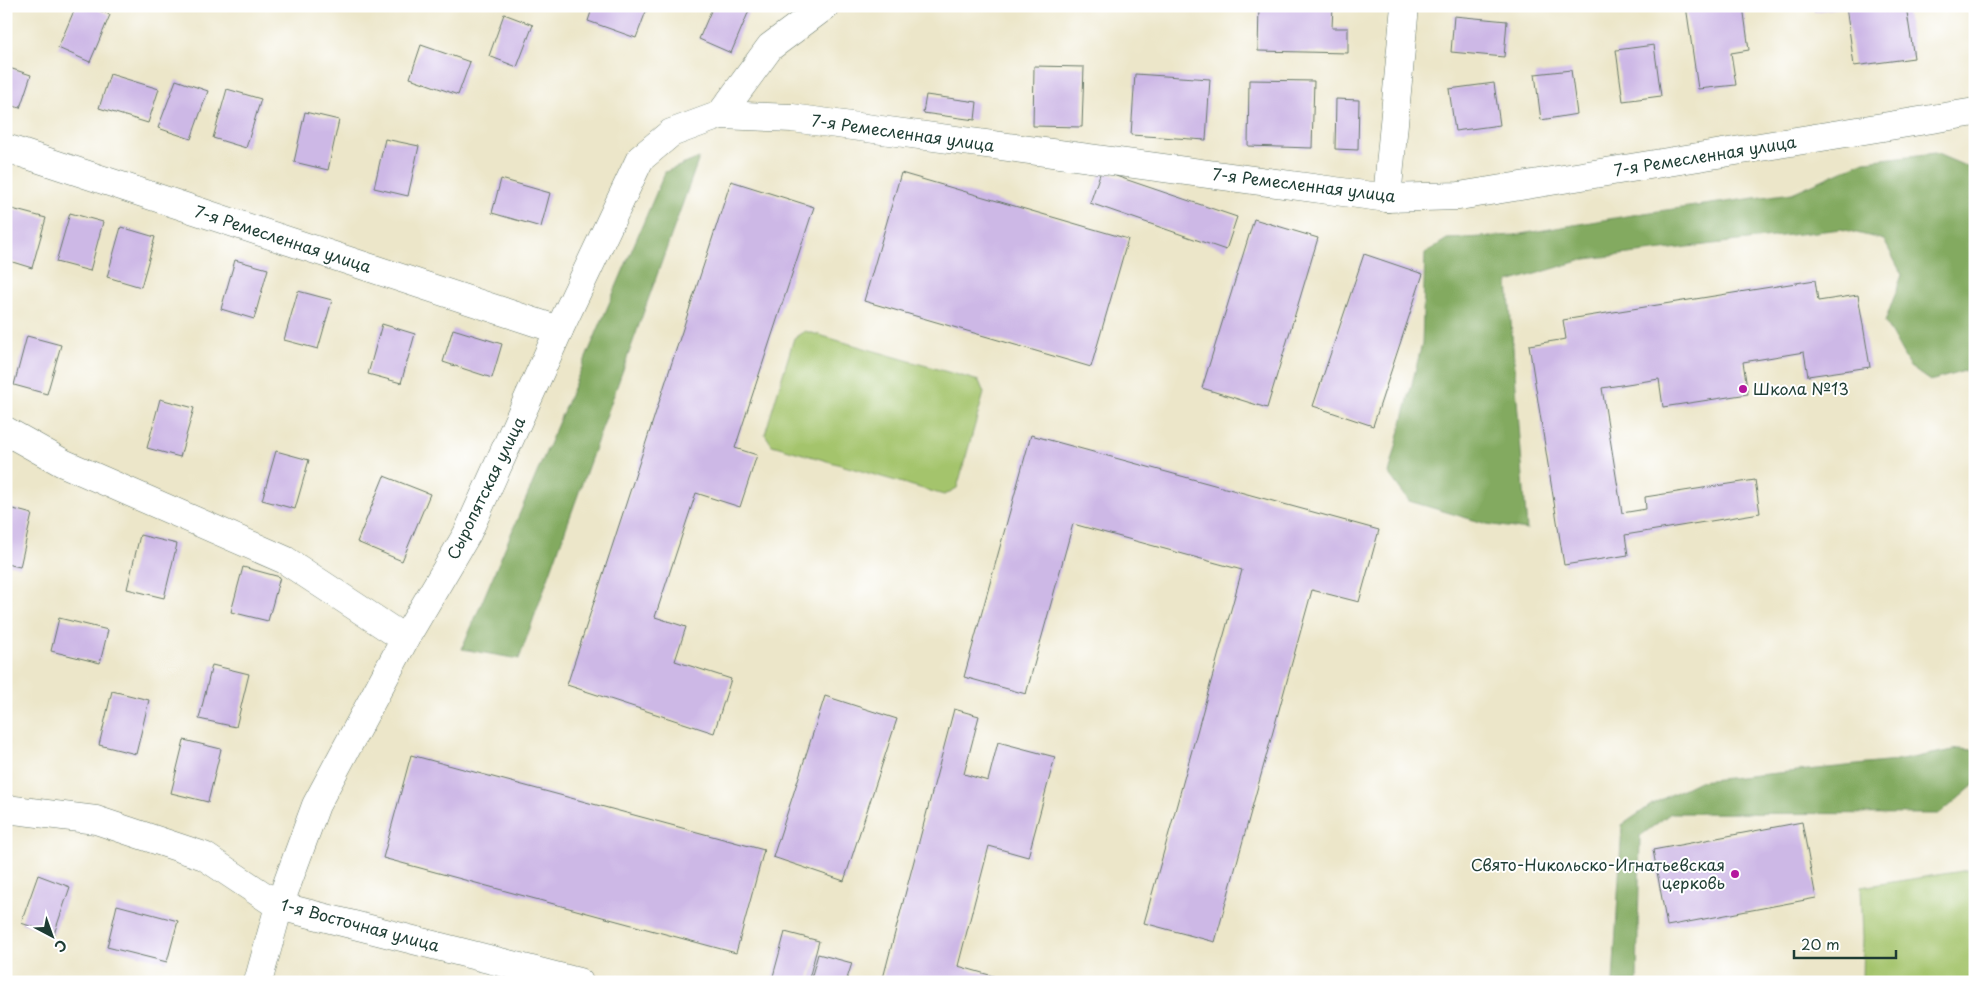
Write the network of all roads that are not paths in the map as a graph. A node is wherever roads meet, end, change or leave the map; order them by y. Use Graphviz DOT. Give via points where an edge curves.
graph roads {
  1 [pos="825,6"];
  2 [pos="1405,6"];
  3 [pos="1975,112"];
  4 [pos="720,115"];
  5 [pos="6,148"];
  6 [pos="1387,198"];
  7 [pos="559,330"];
  8 [pos="6,431"];
  9 [pos="405,639"];
  10 [pos="6,809"];
  11 [pos="279,906"];
  12 [pos="258,982"];
  13 [pos="579,982"];
  1 -- 4 [label="street" via="770,47"];
  2 -- 6 [label="street"];
  3 -- 6 [label="street, 7-я Ремесленная улица" via="1459,196"];
  4 -- 6 [label="street, 7-я Ремесленная улица" via="792,118"];
  4 -- 7 [label="street, Сыропятская улица" via="671,133 640,159"];
  5 -- 7 [label="street, 7-я Ремесленная улица"];
  7 -- 9 [label="street, Сыропятская улица" via="467,534"];
  8 -- 9 [label="street" via="64,463 285,560"];
  9 -- 11 [label="street, Сыропятская улица" via="316,805"];
  10 -- 11 [label="street, 1-я Восточная улица" via="96,820 204,856"];
  11 -- 12 [label="street, Сыропятская улица"];
  11 -- 13 [label="street, 1-я Восточная улица"];
}
